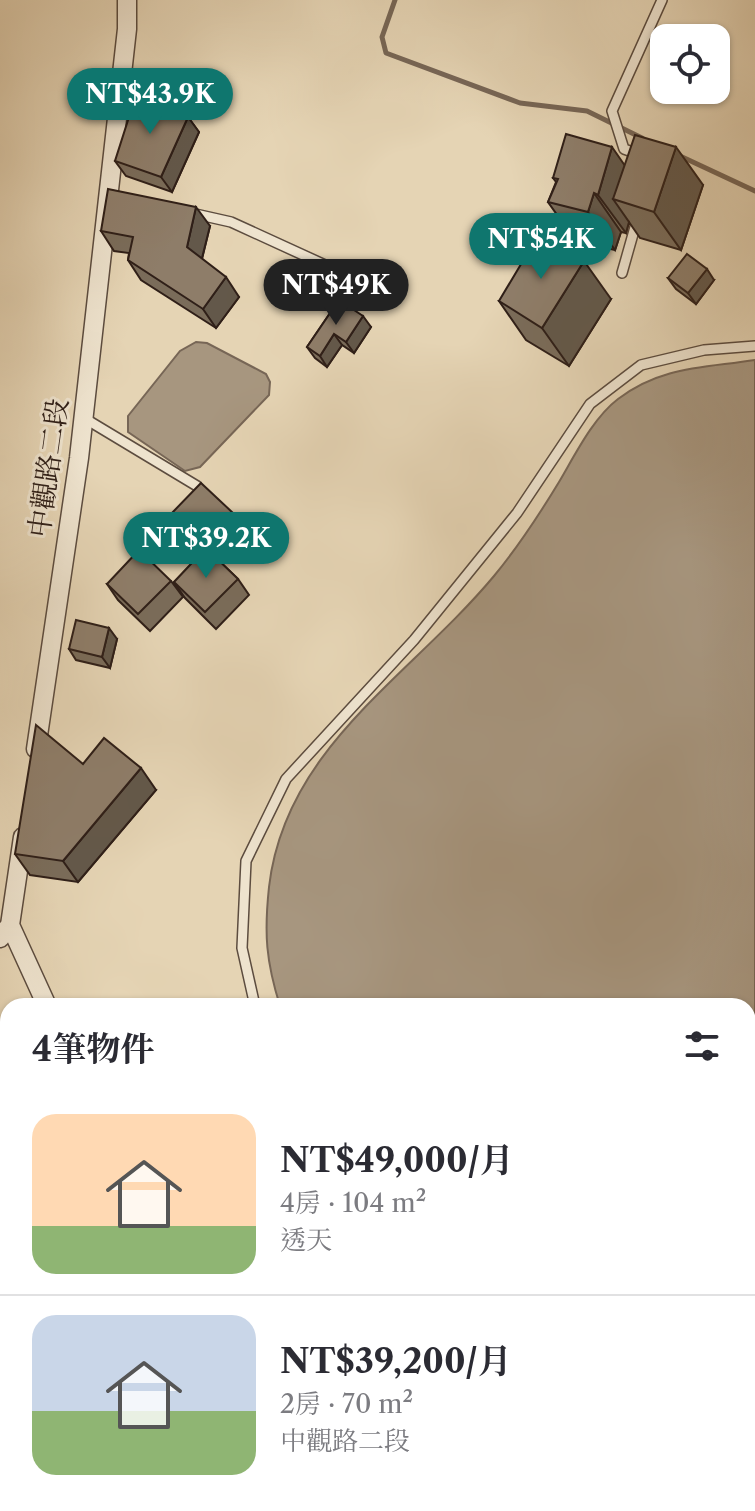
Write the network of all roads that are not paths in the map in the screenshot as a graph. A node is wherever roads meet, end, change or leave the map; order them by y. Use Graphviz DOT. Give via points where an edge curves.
graph roads {
  1 [pos="127,0"];
  2 [pos="662,0"];
  3 [pos="654,161"];
  4 [pos="642,203"];
  5 [pos="184,211"];
  6 [pos="622,273"];
  7 [pos="384,292"];
  8 [pos="755,346"];
  9 [pos="84,418"];
  10 [pos="197,486"];
  11 [pos="33,770"];
  12 [pos="26,816"];
  13 [pos="5,932"];
  14 [pos="42,998"];
  15 [pos="253,998"];
  1 -- 9 [label="street, 中觀路二段" via="114,194"];
  2 -- 3 [label="lane" via="612,111 624,149"];
  4 -- 6 [label="lane"];
  5 -- 7 [label="lane" via="231,222"];
  8 -- 15 [label="lane" via="704,350 641,365 590,404 498,536 414,640 286,779 246,861 242,948"];
  9 -- 10 [label="lane"];
  9 -- 11 [label="street, 中觀路二段"];
  12 -- 13 [label="street"];
  13 -- 14 [label="street"];
}
